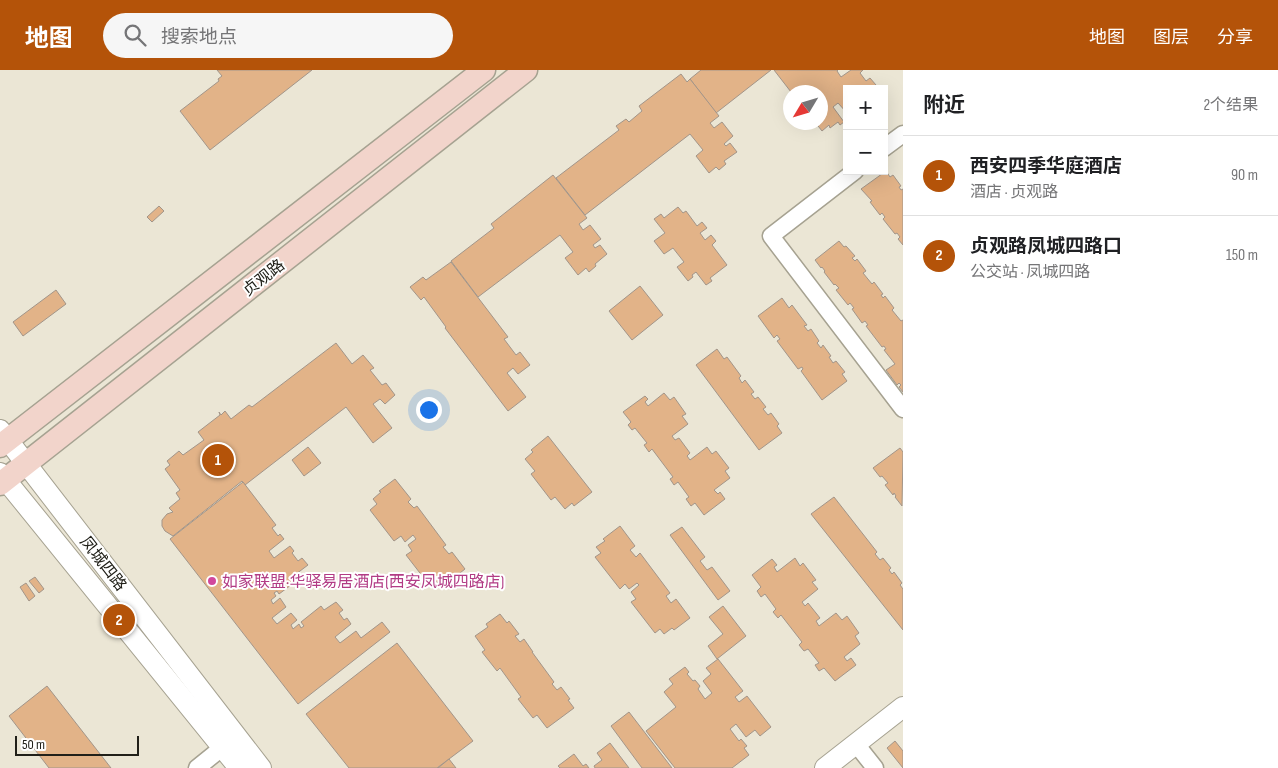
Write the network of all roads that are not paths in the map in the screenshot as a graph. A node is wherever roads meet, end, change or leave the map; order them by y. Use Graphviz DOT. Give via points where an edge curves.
graph roads {
  1 [pos="484,70"];
  2 [pos="526,70"];
  3 [pos="903,134"];
  4 [pos="888,145"];
  5 [pos="849,175"];
  6 [pos="903,409"];
  7 [pos="3,439"];
  8 [pos="27,464"];
  9 [pos="2,479"];
  10 [pos="903,707"];
  11 [pos="856,744"];
  12 [pos="224,747"];
  13 [pos="197,768"];
  14 [pos="239,768"];
  15 [pos="261,768"];
  16 [pos="824,768"];
  17 [pos="875,768"];
  1 -- 7 [label="main road, 贞观路"];
  2 -- 8 [label="main road, 贞观路"];
  3 -- 4 [label="street"];
  5 -- 6 [label="street" via="771,236"];
  7 -- 8 [label="street, 凤城四路"];
  8 -- 9 [label="main road, 贞观路"];
  8 -- 15 [label="street, 凤城四路"];
  9 -- 12 [label="street, 凤城四路"];
  10 -- 11 [label="street"];
  11 -- 16 [label="street"];
  11 -- 17 [label="street"];
  12 -- 13 [label="street"];
  12 -- 14 [label="street, 凤城四路"];
}
